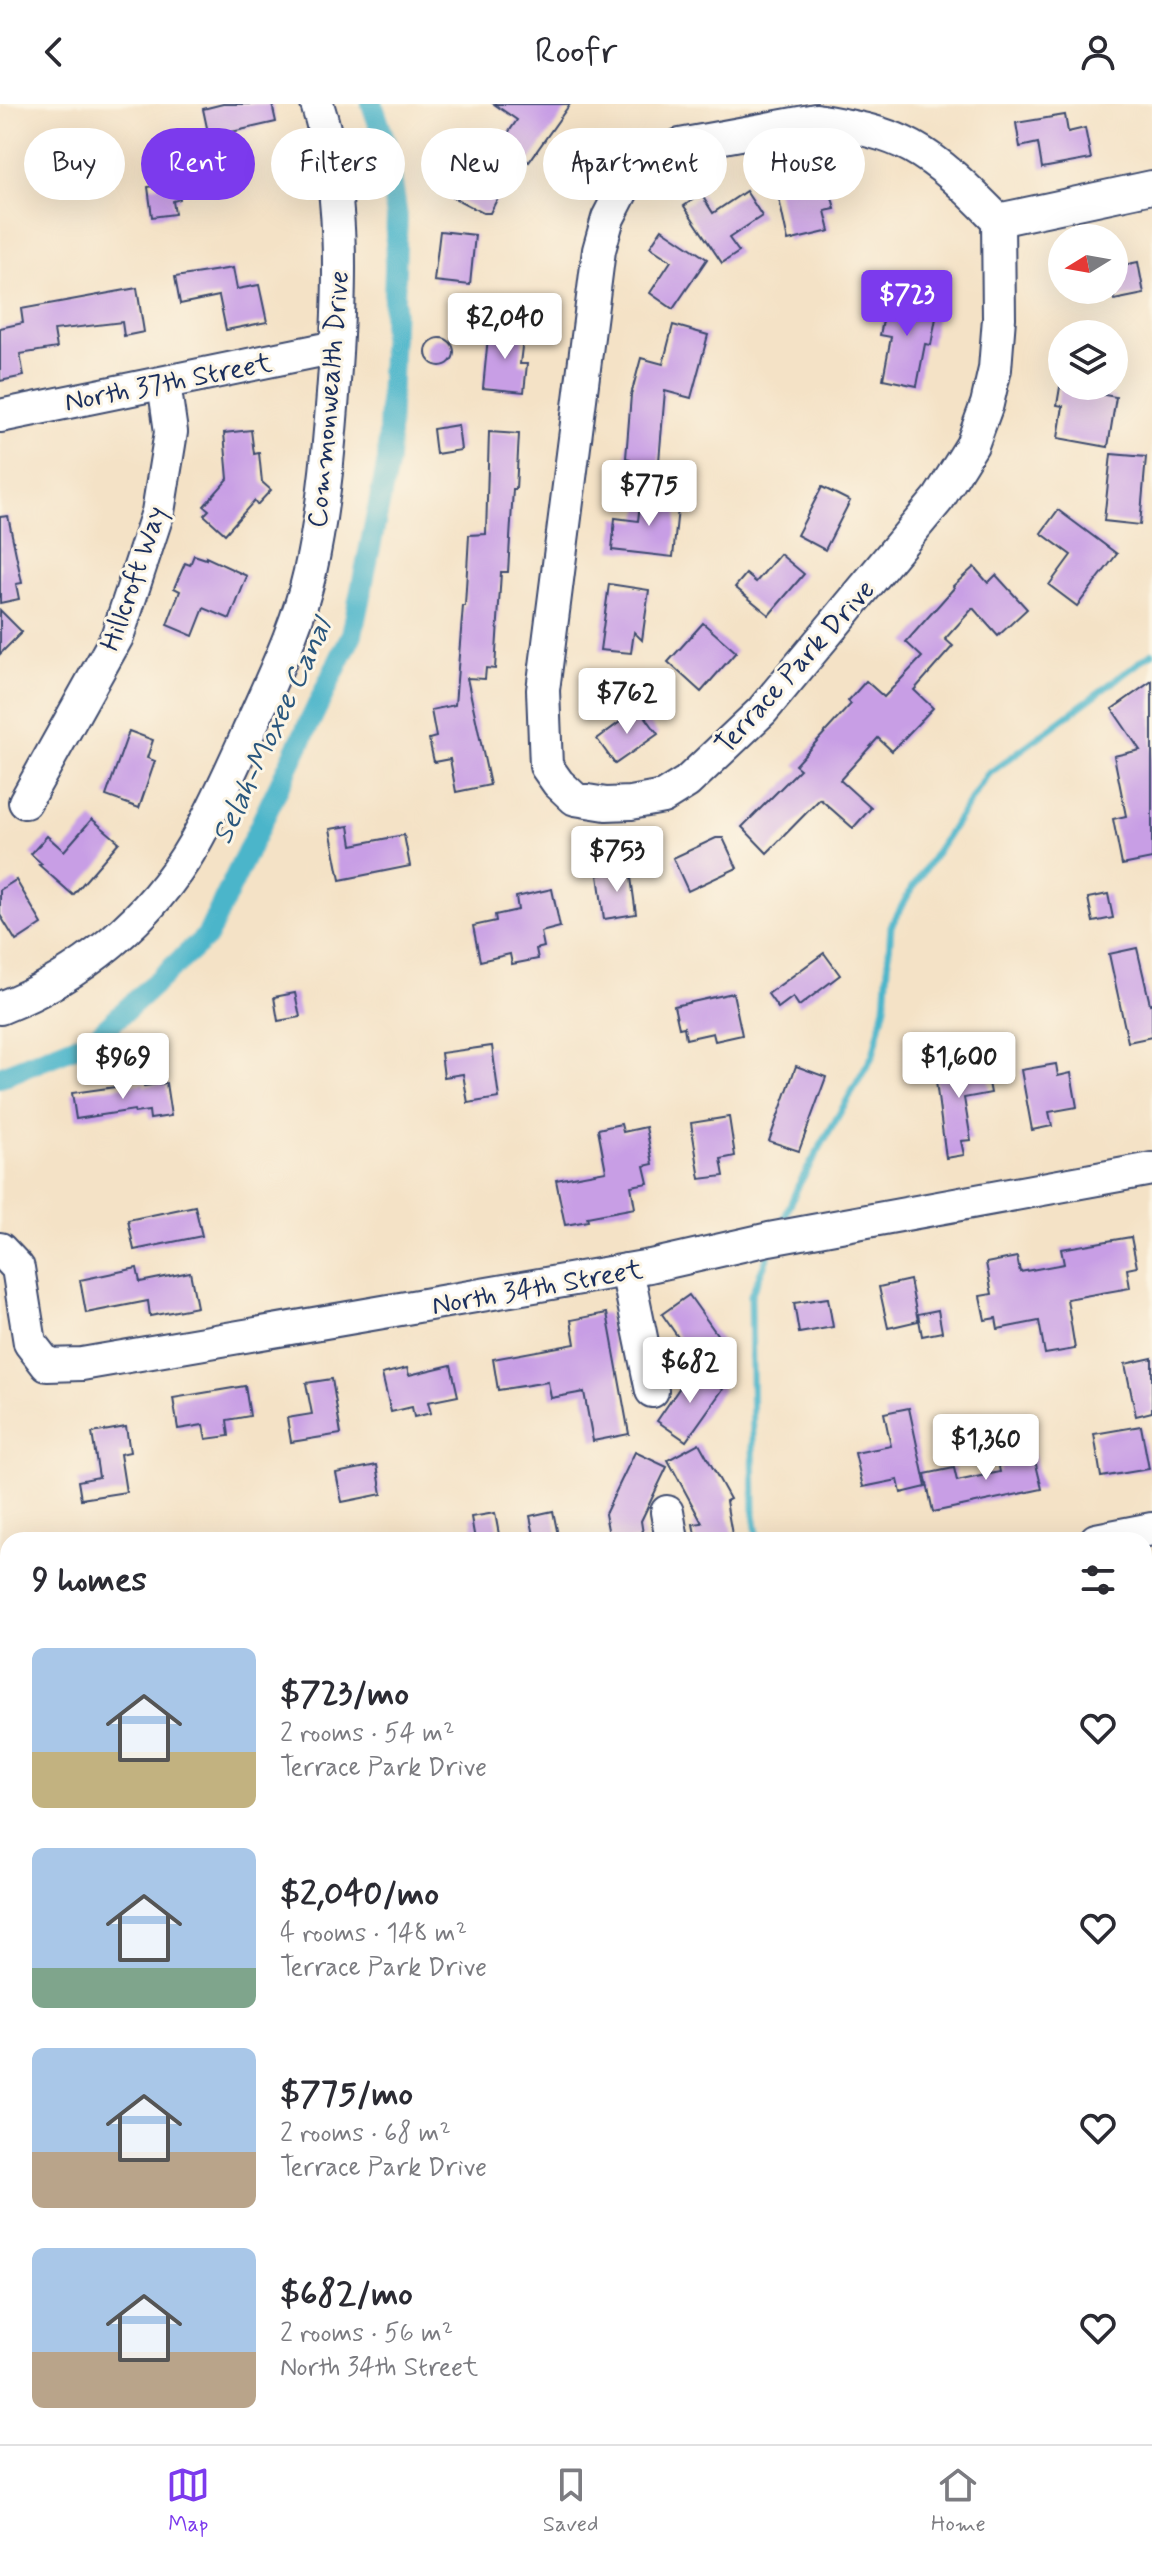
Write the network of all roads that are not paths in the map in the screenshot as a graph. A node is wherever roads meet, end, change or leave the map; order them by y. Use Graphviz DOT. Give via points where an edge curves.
graph roads {
  1 [pos="317,104"];
  2 [pos="1152,187"];
  3 [pos="998,220"];
  4 [pos="336,347"];
  5 [pos="164,383"];
  6 [pos="0,416"];
  7 [pos="25,802"];
  8 [pos="0,1008"];
  9 [pos="1152,1169"];
  10 [pos="0,1249"];
  11 [pos="627,1270"];
  12 [pos="652,1391"];
  1 -- 4 [label="street, Commonwealth Drive" via="334,187 339,264"];
  2 -- 3 [label="street"];
  3 -- 3 [label="street, Terrace Park Drive" via="995,369 972,445 939,498 762,711 687,782 663,797 631,803 575,799 546,766 543,690 599,250 625,185 680,145 816,120 864,129 912,147 954,177"];
  4 -- 5 [label="street, North 37th Street"];
  4 -- 8 [label="street, Commonwealth Drive" via="324,502 309,574 286,649 220,793 163,890 123,933 37,994"];
  5 -- 6 [label="street, North 37th Street"];
  5 -- 7 [label="street, Hillcroft Way" via="171,432 158,512 117,637"];
  9 -- 11 [label="street, North 34th Street"];
  10 -- 11 [label="street, North 34th Street" via="18,1268 30,1343 47,1365 82,1364"];
  11 -- 12 [label="street"];
}
